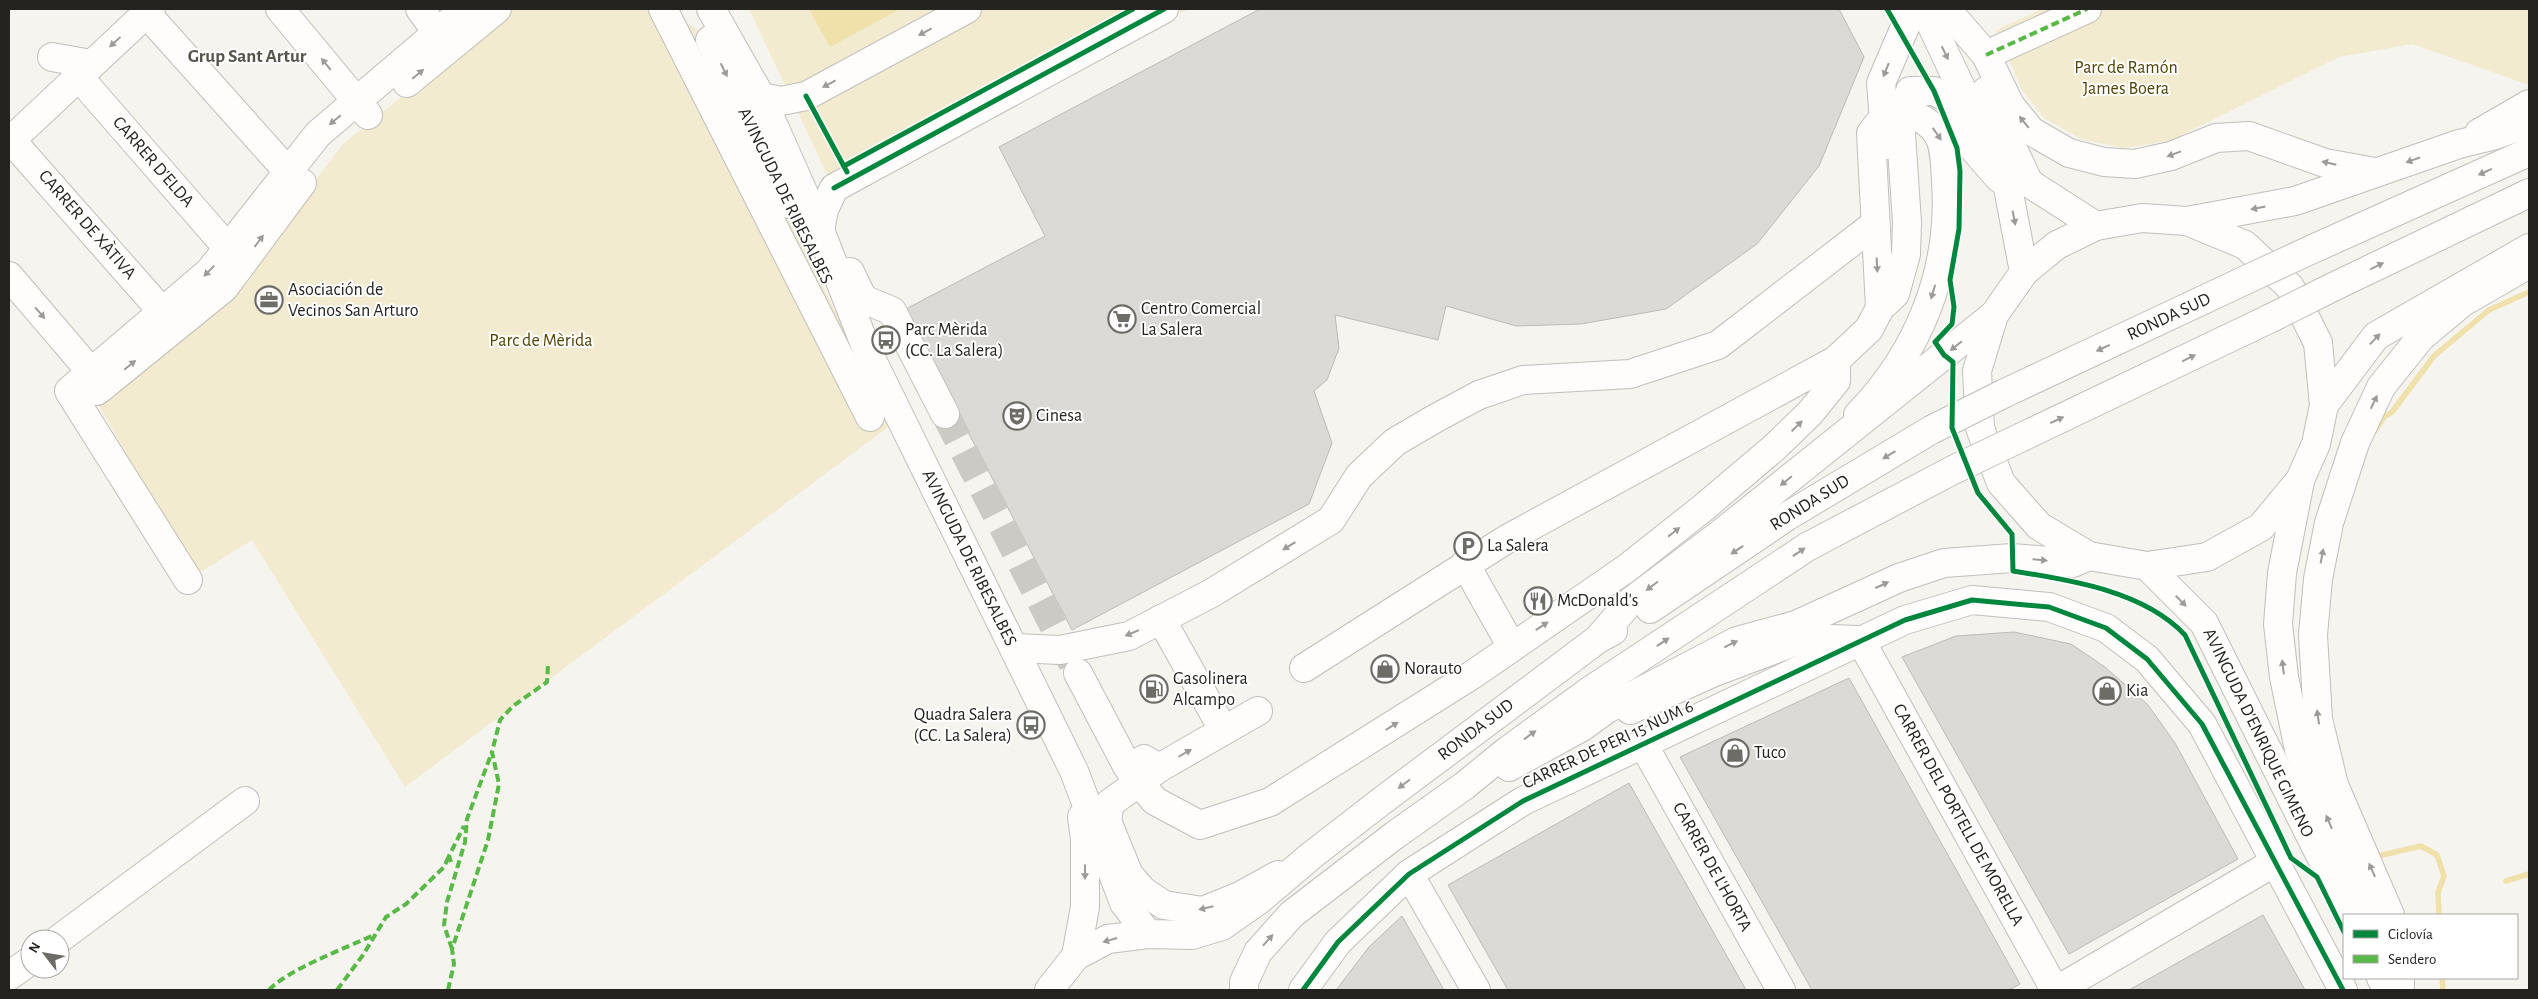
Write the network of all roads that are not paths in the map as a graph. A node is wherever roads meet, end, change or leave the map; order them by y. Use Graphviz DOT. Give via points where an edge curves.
graph roads {
  1 [pos="280,9"];
  2 [pos="420,9"];
  3 [pos="465,9"];
  4 [pos="497,9"];
  5 [pos="663,9"];
  6 [pos="700,9"];
  7 [pos="711,9"];
  8 [pos="968,9"];
  9 [pos="1164,9"];
  10 [pos="1904,9"];
  11 [pos="1940,9"];
  12 [pos="2087,9"];
  13 [pos="148,11"];
  14 [pos="1131,16"];
  15 [pos="443,40"];
  16 [pos="1986,54"];
  17 [pos="52,58"];
  18 [pos="85,70"];
  19 [pos="749,98"];
  20 [pos="2529,104"];
  21 [pos="362,108"];
  22 [pos="1892,117"];
  23 [pos="2529,123"];
  24 [pos="10,141"];
  25 [pos="2459,144"];
  26 [pos="2529,152"];
  27 [pos="2377,172"];
  28 [pos="294,178"];
  29 [pos="2008,188"];
  30 [pos="2529,193"];
  31 [pos="1891,202"];
  32 [pos="805,203"];
  33 [pos="2187,221"];
  34 [pos="1876,224"];
  35 [pos="2096,226"];
  36 [pos="2529,248"];
  37 [pos="235,256"];
  38 [pos="2529,264"];
  39 [pos="835,267"];
  40 [pos="2024,272"];
  41 [pos="9,276"];
  42 [pos="857,286"];
  43 [pos="1880,308"];
  44 [pos="1994,315"];
  45 [pos="170,319"];
  46 [pos="864,344"];
  47 [pos="1836,360"];
  48 [pos="97,379"];
  49 [pos="2324,405"];
  50 [pos="945,414"];
  51 [pos="870,417"];
  52 [pos="1824,450"];
  53 [pos="2300,480"];
  54 [pos="1539,542"];
  55 [pos="2089,556"];
  56 [pos="2147,566"];
  57 [pos="1469,571"];
  58 [pos="188,580"];
  59 [pos="1161,619"];
  60 [pos="1598,639"];
  61 [pos="1861,641"];
  62 [pos="1512,646"];
  63 [pos="1014,648"];
  64 [pos="1060,650"];
  65 [pos="1304,668"];
  66 [pos="1078,673"];
  67 [pos="1258,711"];
  68 [pos="1216,717"];
  69 [pos="1582,727"];
  70 [pos="1643,744"];
  71 [pos="1074,771"];
  72 [pos="1149,775"];
  73 [pos="1464,786"];
  74 [pos="245,800"];
  75 [pos="1312,855"];
  76 [pos="2275,862"];
  77 [pos="1409,874"];
  78 [pos="2350,914"];
  79 [pos="2369,914"];
  80 [pos="2390,914"];
  81 [pos="70,931"];
  82 [pos="1148,934"];
  83 [pos="1076,956"];
  84 [pos="20,968"];
  85 [pos="9,976"];
  86 [pos="2341,979"];
  87 [pos="1244,986"];
  88 [pos="1049,990"];
  89 [pos="1303,990"];
  90 [pos="1476,990"];
  91 [pos="1781,990"];
  92 [pos="2056,990"];
  21 -- 1 [label="main road, one-way"];
  2 -- 15 [label="main road"];
  3 -- 15 [label="main road"];
  4 -- 15 [label="main road"];
  5 -- 32 [label="main road"];
  6 -- 19 [label="main road, AVINGUDA DE RIBESALBES, one-way" via="705,32"];
  7 -- 19 [label="main road, AVINGUDA DE RIBESALBES"];
  8 -- 19 [label="main road, one-way" via="806,96 781,101"];
  9 -- 14 [label="main road"];
  10 -- 22 [label="main road, one-way" via="1908,20 1881,83"];
  11 -- 16 [label="main road"];
  11 -- 29 [label="main road, one-way"];
  11 -- 35 [label="main road" via="2029,182"];
  12 -- 16 [label="main road"];
  13 -- 18 [label="main road, one-way"];
  13 -- 28 [label="main road"];
  14 -- 32 [label="main road"];
  15 -- 21 [label="main road"];
  27 -- 16 [label="main road, one-way" via="2325,162 2249,136 2216,138 2171,156 2135,164 2104,162 2069,153 2032,131 2010,105"];
  17 -- 18 [label="main road"];
  18 -- 24 [label="main road"];
  18 -- 37 [label="main road, CARRER D'ELDA"];
  19 -- 32 [label="main road, AVINGUDA DE RIBESALBES"];
  20 -- 25 [label="main road"];
  21 -- 28 [label="main road" via="331,146"];
  22 -- 29 [label="main road" via="1910,91 1934,91 1949,99 1973,148"];
  22 -- 31 [label="main road"];
  22 -- 34 [label="main road" via="1871,133"];
  22 -- 43 [label="main road" via="1907,222 1906,254 1895,294"];
  22 -- 52 [label="main road, one-way" via="1908,112 1927,120 1944,144 1948,214 1943,256 1929,304 1910,347 1875,398"];
  23 -- 25 [label="main road"];
  24 -- 45 [label="main road, CARRER DE XÀTIVA"];
  25 -- 27 [label="main road, one-way"];
  26 -- 60 [label="main road, RONDA SUD, one-way, bridge" via="2250,278 1931,430 1786,517 1642,615"];
  27 -- 33 [label="main road, one-way" via="2295,201"];
  28 -- 37 [label="main road"];
  29 -- 40 [label="main road, one-way"];
  73 -- 30 [label="main road, RONDA SUD, one-way, bridge" via="1588,692 1807,547 1953,470"];
  32 -- 39 [label="main road, AVINGUDA DE RIBESALBES"];
  32 -- 42 [label="main road" via="830,231"];
  32 -- 46 [label="main road, AVINGUDA DE RIBESALBES" via="836,299"];
  32 -- 51 [label="main road"];
  33 -- 35 [label="main road" via="2142,218"];
  33 -- 49 [label="main road" via="2245,245 2290,288 2318,343"];
  34 -- 43 [label="main road, one-way"];
  34 -- 59 [label="main road, one-way" via="1718,345 1630,374 1523,380 1479,395 1436,418 1395,442 1359,476 1331,520 1210,594"];
  35 -- 40 [label="main road" via="2057,245"];
  49 -- 36 [label="main road, one-way" via="2376,336"];
  37 -- 45 [label="main road" via="224,288"];
  80 -- 38 [label="main road, one-way" via="2334,785 2318,719 2313,636 2318,579 2329,523 2355,442 2381,388 2421,337 2463,302"];
  39 -- 42 [label="main road"];
  39 -- 46 [label="main road, AVINGUDA DE RIBESALBES"];
  40 -- 44 [label="main road"];
  41 -- 48 [label="main road, one-way"];
  42 -- 50 [label="main road" via="863,299 892,310"];
  43 -- 47 [label="main road" via="1869,329"];
  44 -- 52 [label="main road, one-way"];
  44 -- 55 [label="main road" via="1978,370 1980,428 2001,482 2039,526"];
  45 -- 48 [label="main road"];
  46 -- 63 [label="main road, AVINGUDA DE RIBESALBES"];
  47 -- 57 [label="main road" via="1507,539"];
  62 -- 47 [label="main road, one-way" via="1627,568 1761,460 1810,413 1836,380"];
  48 -- 58 [label="main road" via="74,399"];
  49 -- 53 [label="main road" via="2316,444"];
  52 -- 60 [label="main road, one-way" via="1629,604"];
  53 -- 56 [label="main road" via="2261,526 2207,557"];
  79 -- 53 [label="main road, AVINGUDA D'ENRIQUE GIMENO, one-way" via="2299,750 2284,677 2278,624 2282,573"];
  54 -- 57 [label="main road"];
  55 -- 56 [label="main road"];
  69 -- 55 [label="main road, one-way" via="1607,709 1737,641 1796,625 1899,578 1944,563 2012,558 2073,563"];
  56 -- 78 [label="main road, AVINGUDA D'ENRIQUE GIMENO, one-way" via="2204,623"];
  57 -- 62 [label="main road"];
  57 -- 65 [label="main road"];
  59 -- 64 [label="main road, one-way" via="1129,636"];
  59 -- 68 [label="main road"];
  60 -- 75 [label="main road, RONDA SUD, one-way"];
  61 -- 69 [label="main road" via="1805,638 1712,673 1613,718"];
  61 -- 70 [label="main road, CARRER DE PERI 15 NUM 6"];
  61 -- 76 [label="main road" via="1905,620 1972,600 2049,607 2106,628 2146,659 2202,724"];
  61 -- 92 [label="main road, CARRER DEL PORTELL DE MORELLA"];
  72 -- 62 [label="main road, one-way" via="1155,801 1200,824 1270,802 1472,675"];
  63 -- 64 [label="main road"];
  63 -- 71 [label="main road, AVINGUDA DE RIBESALBES"];
  64 -- 72 [label="main road" via="1089,665 1143,758"];
  66 -- 72 [label="main road" via="1127,766"];
  72 -- 67 [label="main road, one-way"];
  69 -- 73 [label="main road" via="1519,762"];
  70 -- 77 [label="main road, CARRER DE PERI 15 NUM 6" via="1523,801"];
  70 -- 91 [label="main road, CARRER DE L'HORTA"];
  71 -- 82 [label="main road, AVINGUDA DE RIBESALBES" via="1124,903"];
  71 -- 83 [label="main road, AVINGUDA DE RIBESALBES, one-way" via="1085,839 1086,908"];
  75 -- 72 [label="main road, one-way" via="1240,896 1203,911 1164,905 1143,891 1129,875 1107,821 1110,803"];
  87 -- 73 [label="main road, RONDA SUD, one-way" via="1258,952 1292,914"];
  74 -- 81 [label="main road"];
  75 -- 82 [label="main road, RONDA SUD" via="1259,900 1222,926 1192,935"];
  76 -- 86 [label="main road"];
  76 -- 92 [label="main road"];
  77 -- 89 [label="main road, CARRER DE PERI 15 NUM 6" via="1338,942"];
  77 -- 90 [label="main road"];
  82 -- 83 [label="main road, RONDA SUD, one-way" via="1108,939"];
  83 -- 88 [label="main road"];
  84 -- 85 [label="main road"];
}
